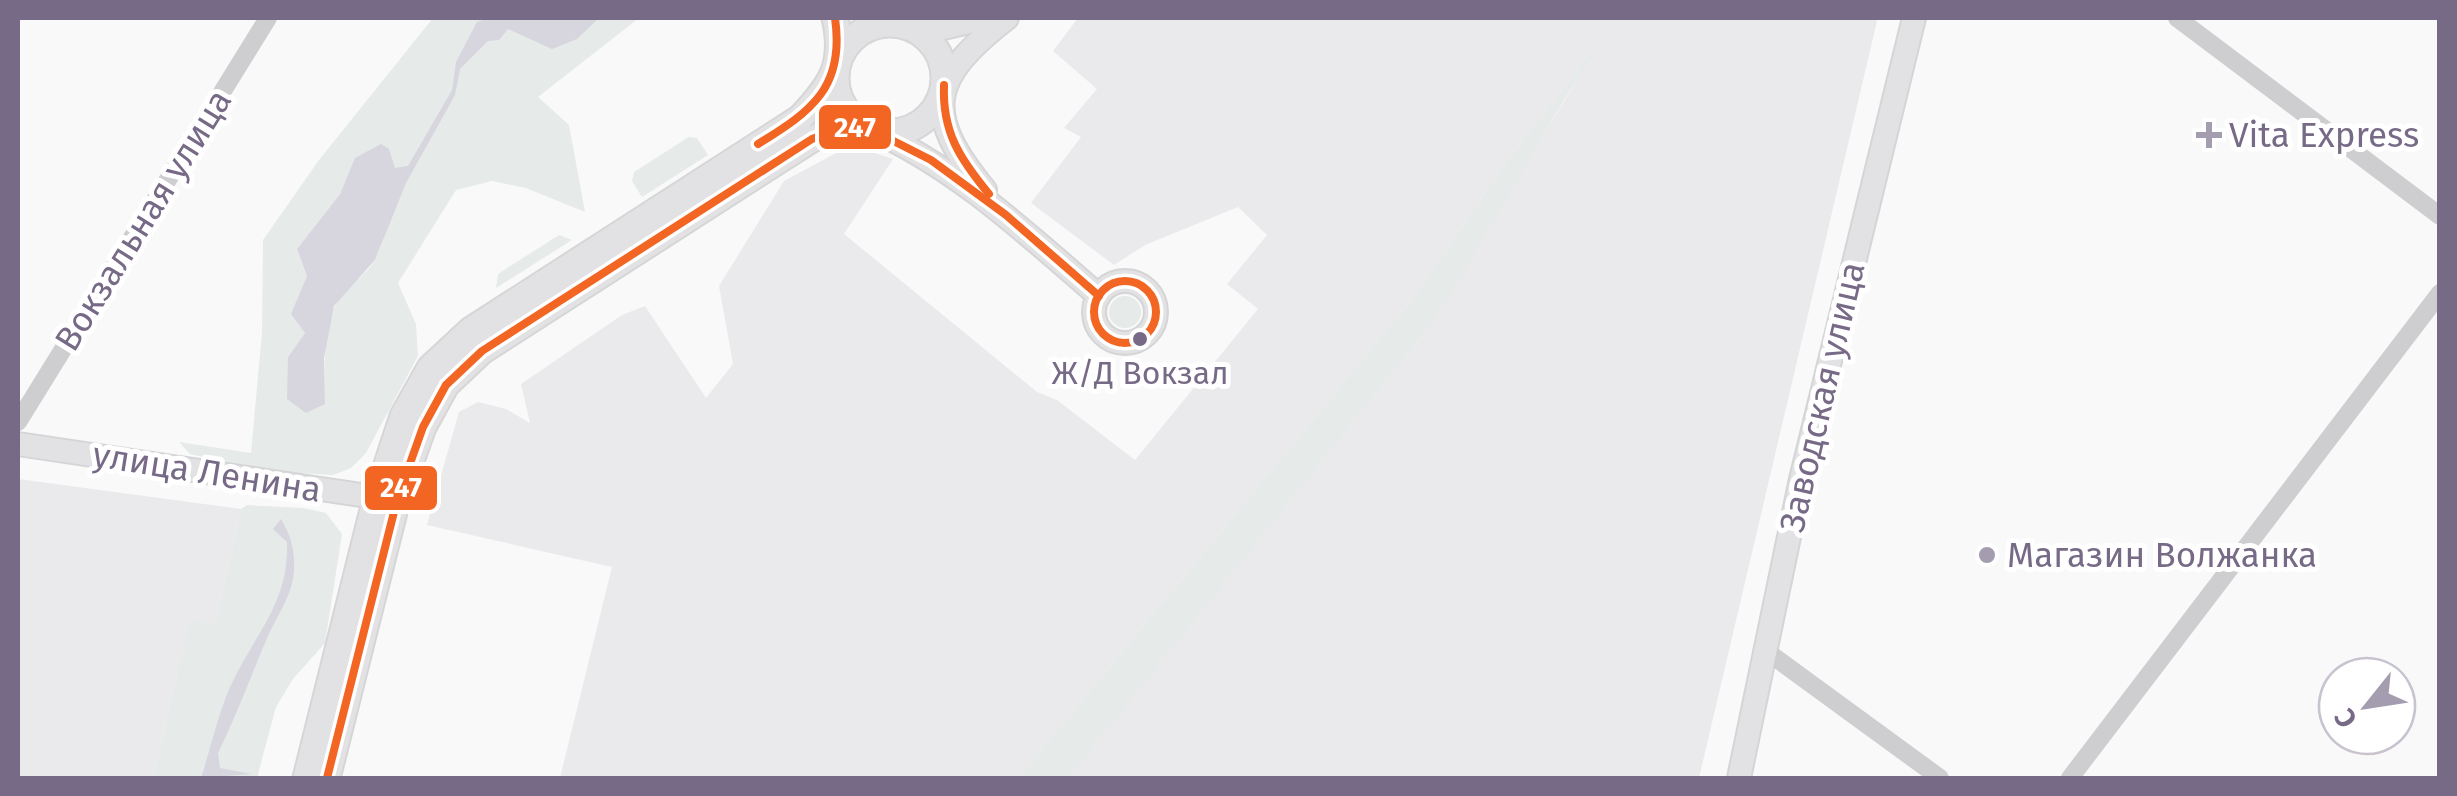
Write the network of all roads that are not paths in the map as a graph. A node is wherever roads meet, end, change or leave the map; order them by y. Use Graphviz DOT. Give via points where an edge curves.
graph roads {
  1 [pos="263,18"];
  2 [pos="835,18"];
  3 [pos="986,18"];
  4 [pos="1008,18"];
  5 [pos="1914,18"];
  6 [pos="2177,18"];
  7 [pos="891,21"];
  8 [pos="836,70"];
  9 [pos="944,85"];
  10 [pos="868,128"];
  11 [pos="1006,216"];
  12 [pos="2440,216"];
  13 [pos="2440,293"];
  14 [pos="1099,296"];
  15 [pos="18,422"];
  16 [pos="18,444"];
  17 [pos="387,499"];
  18 [pos="1766,651"];
  19 [pos="306,778"];
  20 [pos="327,778"];
  21 [pos="1739,778"];
  22 [pos="1940,778"];
  23 [pos="2070,778"];
  1 -- 15 [label="street, Вокзальная улица"];
  2 -- 8 [label="main road"];
  3 -- 7 [label="street" via="943,28"];
  4 -- 9 [label="street" via="961,59"];
  5 -- 18 [label="street, Заводская улица" via="1801,478"];
  6 -- 12 [label="street"];
  7 -- 8 [label="main road" via="859,33"];
  7 -- 9 [label="main road" via="936,48"];
  8 -- 10 [label="main road" via="842,104"];
  8 -- 17 [label="main road" via="800,118 470,330 430,368 403,416"];
  9 -- 10 [label="main road" via="939,103 919,124 898,132"];
  9 -- 11 [label="street" via="947,133"];
  10 -- 11 [label="street" via="913,148"];
  10 -- 17 [label="main road" via="844,127 812,139 482,351 446,385"];
  11 -- 14 [label="street"];
  13 -- 23 [label="street"];
  16 -- 17 [label="street, улица Ленина"];
  17 -- 19 [label="main road"];
  17 -- 20 [label="main road"];
  18 -- 21 [label="street, Заводская улица"];
  18 -- 22 [label="street"];
}
